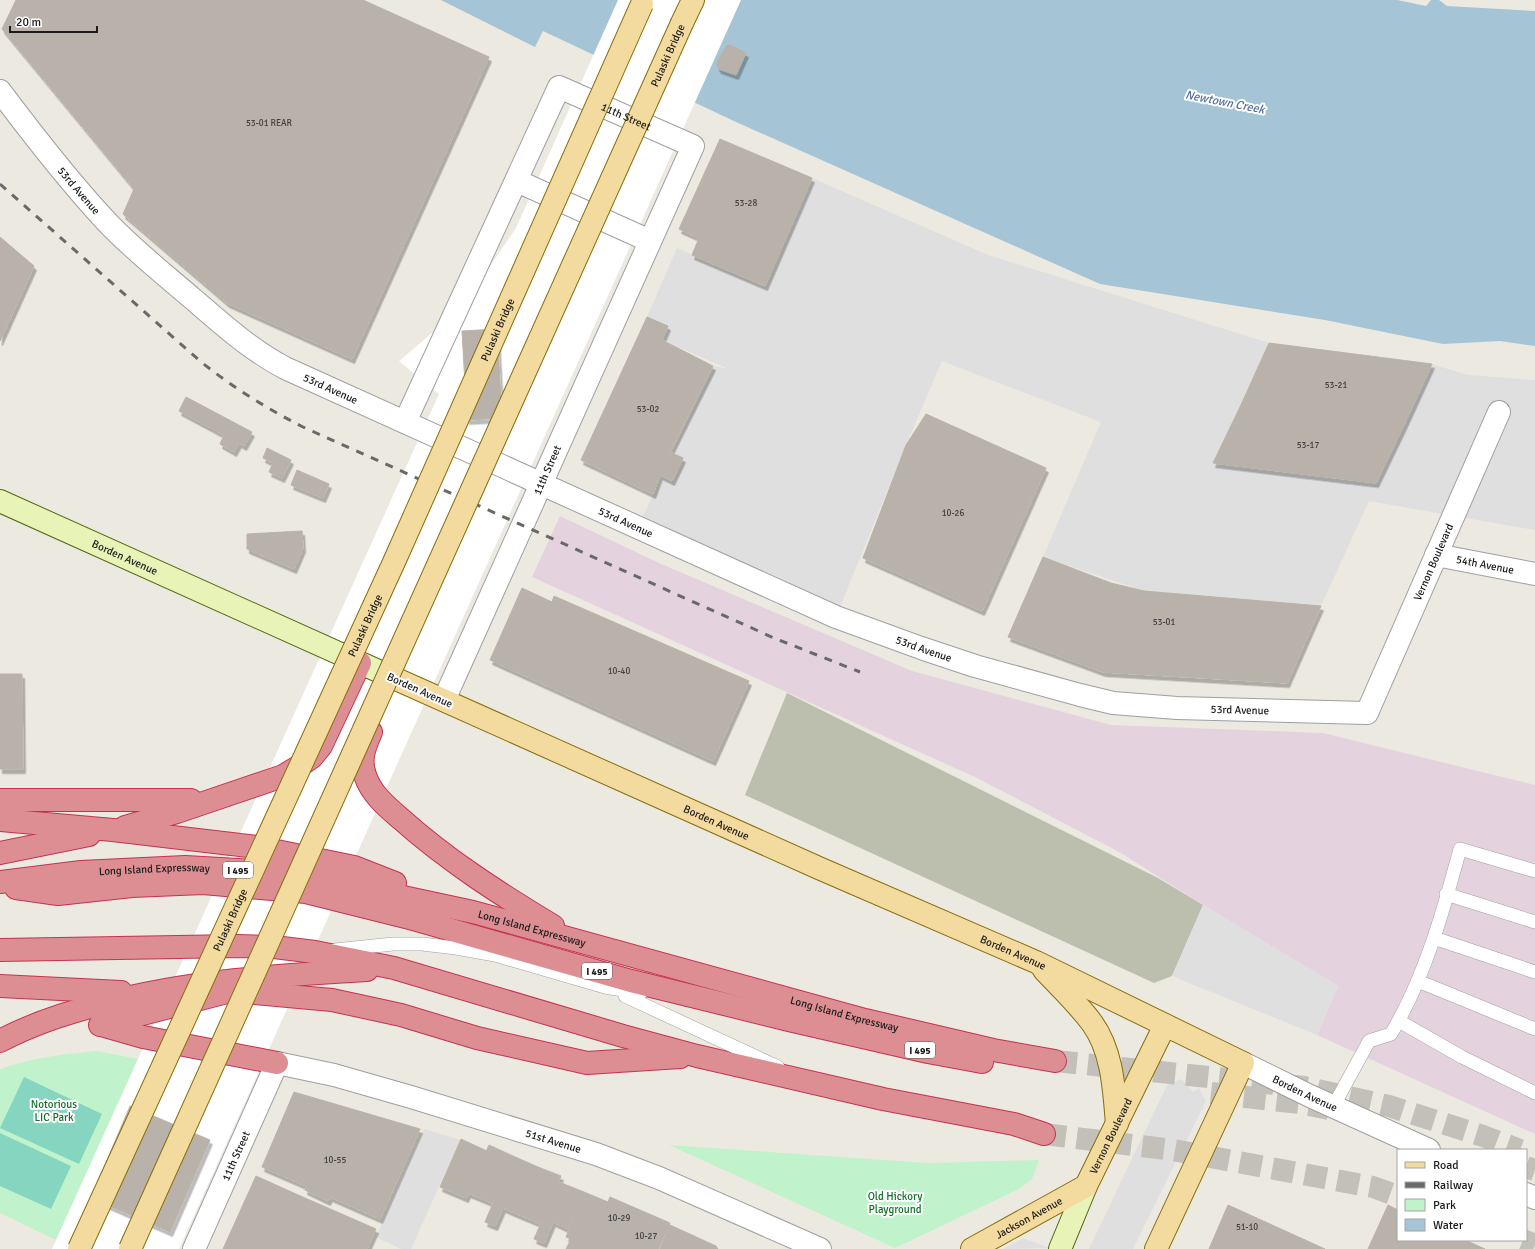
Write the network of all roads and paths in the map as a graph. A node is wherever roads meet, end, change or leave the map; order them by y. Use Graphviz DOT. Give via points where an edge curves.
graph roads {
  1 [pos="644,0"];
  2 [pos="693,0"];
  3 [pos="0,91"];
  4 [pos="517,181"];
  5 [pos="650,240"];
  6 [pos="1499,412"];
  7 [pos="406,422"];
  8 [pos="542,484"];
  9 [pos="0,501"];
  10 [pos="1436,555"];
  11 [pos="1535,574"];
  12 [pos="360,663"];
  13 [pos="396,679"];
  14 [pos="444,700"];
  15 [pos="1367,713"];
  16 [pos="0,800"];
  17 [pos="212,801"];
  18 [pos="0,820"];
  19 [pos="113,830"];
  20 [pos="0,853"];
  21 [pos="1535,870"];
  22 [pos="0,884"];
  23 [pos="1446,894"];
  24 [pos="473,912"];
  25 [pos="406,916"];
  26 [pos="1535,922"];
  27 [pos="1434,938"];
  28 [pos="574,939"];
  29 [pos="0,950"];
  30 [pos="315,952"];
  31 [pos="496,956"];
  32 [pos="1036,962"];
  33 [pos="394,968"];
  34 [pos="1535,972"];
  35 [pos="1418,981"];
  36 [pos="0,986"];
  37 [pos="605,987"];
  38 [pos="142,993"];
  39 [pos="68,1013"];
  40 [pos="789,1020"];
  41 [pos="1399,1021"];
  42 [pos="100,1025"];
  43 [pos="1165,1025"];
  44 [pos="28,1026"];
  45 [pos="0,1029"];
  46 [pos="1535,1029"];
  47 [pos="0,1041"];
  48 [pos="697,1056"];
  49 [pos="277,1063"];
  50 [pos="1243,1063"];
  51 [pos="807,1082"];
  52 [pos="1535,1093"];
  53 [pos="1333,1107"];
  54 [pos="1117,1124"];
  55 [pos="1045,1128"];
  56 [pos="1427,1149"];
  57 [pos="1086,1186"];
  58 [pos="79,1249"];
  59 [pos="130,1249"];
  60 [pos="194,1249"];
  61 [pos="820,1249"];
  62 [pos="972,1249"];
  63 [pos="1060,1249"];
  64 [pos="1156,1249"];
  1 -- 58 [label="main road, Pulaski Bridge, bridge" via="394,562"];
  2 -- 59 [label="main road, Pulaski Bridge, bridge"];
  3 -- 7 [label="street, 53rd Avenue" via="30,131 106,221 228,331 285,368"];
  4 -- 5 [label="street"];
  4 -- 5 [label="street, 11th Street" via="559,87 693,146"];
  4 -- 7 [label="street, 11th Street"];
  5 -- 8 [label="street, 11th Street"];
  6 -- 10 [label="street, Vernon Boulevard"];
  7 -- 8 [label="street, 53rd Avenue"];
  8 -- 14 [label="street, 11th Street"];
  8 -- 15 [label="street, 53rd Avenue" via="836,617 921,648 1018,678 1113,703"];
  9 -- 12 [label="main road, Borden Avenue"];
  10 -- 11 [label="street, 54th Avenue"];
  10 -- 15 [label="street, Vernon Boulevard"];
  12 -- 13 [label="main road, Borden Avenue"];
  12 -- 17 [label="highway" via="328,733 312,756 283,776"];
  13 -- 14 [label="main road, Borden Avenue"];
  13 -- 28 [label="highway" via="363,754 362,763 368,785 390,810 448,859 485,885"];
  14 -- 32 [label="main road, Borden Avenue" via="797,859"];
  16 -- 17 [label="highway"];
  17 -- 19 [label="highway"];
  18 -- 19 [label="highway"];
  19 -- 20 [label="highway"];
  19 -- 24 [label="highway" via="257,847 354,867"];
  21 -- 23 [label="lane" via="1460,849"];
  22 -- 24 [label="highway, Long Island Expressway / I 495" via="81,872 185,867 265,872 355,885"];
  22 -- 25 [label="highway, Long Island Expressway / I 495" via="58,894 132,886 204,883 306,892"];
  23 -- 26 [label="lane"];
  23 -- 27 [label="lane"];
  24 -- 28 [label="highway, Long Island Expressway / I 495"];
  25 -- 31 [label="lane"];
  25 -- 40 [label="highway, Long Island Expressway / I 495" via="631,981"];
  27 -- 34 [label="lane"];
  27 -- 35 [label="lane"];
  28 -- 40 [label="highway, Long Island Expressway / I 495" via="865,1020 994,1050 1054,1068 928,1052"];
  29 -- 30 [label="highway" via="237,946"];
  30 -- 31 [label="lane" via="393,944 436,946"];
  30 -- 33 [label="highway"];
  31 -- 37 [label="lane"];
  32 -- 43 [label="main road, Borden Avenue"];
  32 -- 54 [label="main road" via="1093,1024 1112,1074"];
  33 -- 38 [label="highway" via="267,975"];
  33 -- 48 [label="highway"];
  35 -- 41 [label="lane"];
  35 -- 46 [label="lane"];
  36 -- 38 [label="highway"];
  37 -- 40 [label="lane"];
  37 -- 51 [label="lane" via="691,1025"];
  38 -- 39 [label="highway"];
  39 -- 42 [label="highway"];
  39 -- 44 [label="highway"];
  41 -- 52 [label="lane" via="1462,1057"];
  41 -- 53 [label="lane" via="1391,1034 1369,1041"];
  42 -- 48 [label="highway" via="231,991 332,1000 401,1015 477,1038 587,1063"];
  42 -- 49 [label="highway" via="143,1037"];
  43 -- 50 [label="main road, Borden Avenue"];
  43 -- 54 [label="main road, Vernon Boulevard"];
  44 -- 45 [label="highway"];
  44 -- 47 [label="highway"];
  48 -- 51 [label="highway"];
  49 -- 60 [label="street, 11th Street"];
  49 -- 61 [label="street, 51st Avenue" via="334,1075 596,1154 659,1178"];
  50 -- 53 [label="street, Borden Avenue"];
  50 -- 64 [label="main road"];
  51 -- 55 [label="highway" via="956,1114"];
  53 -- 56 [label="street, Borden Avenue"];
  54 -- 57 [label="main road, Vernon Boulevard"];
  57 -- 62 [label="main road, Jackson Avenue"];
  57 -- 63 [label="main road, Vernon Boulevard"];
}
